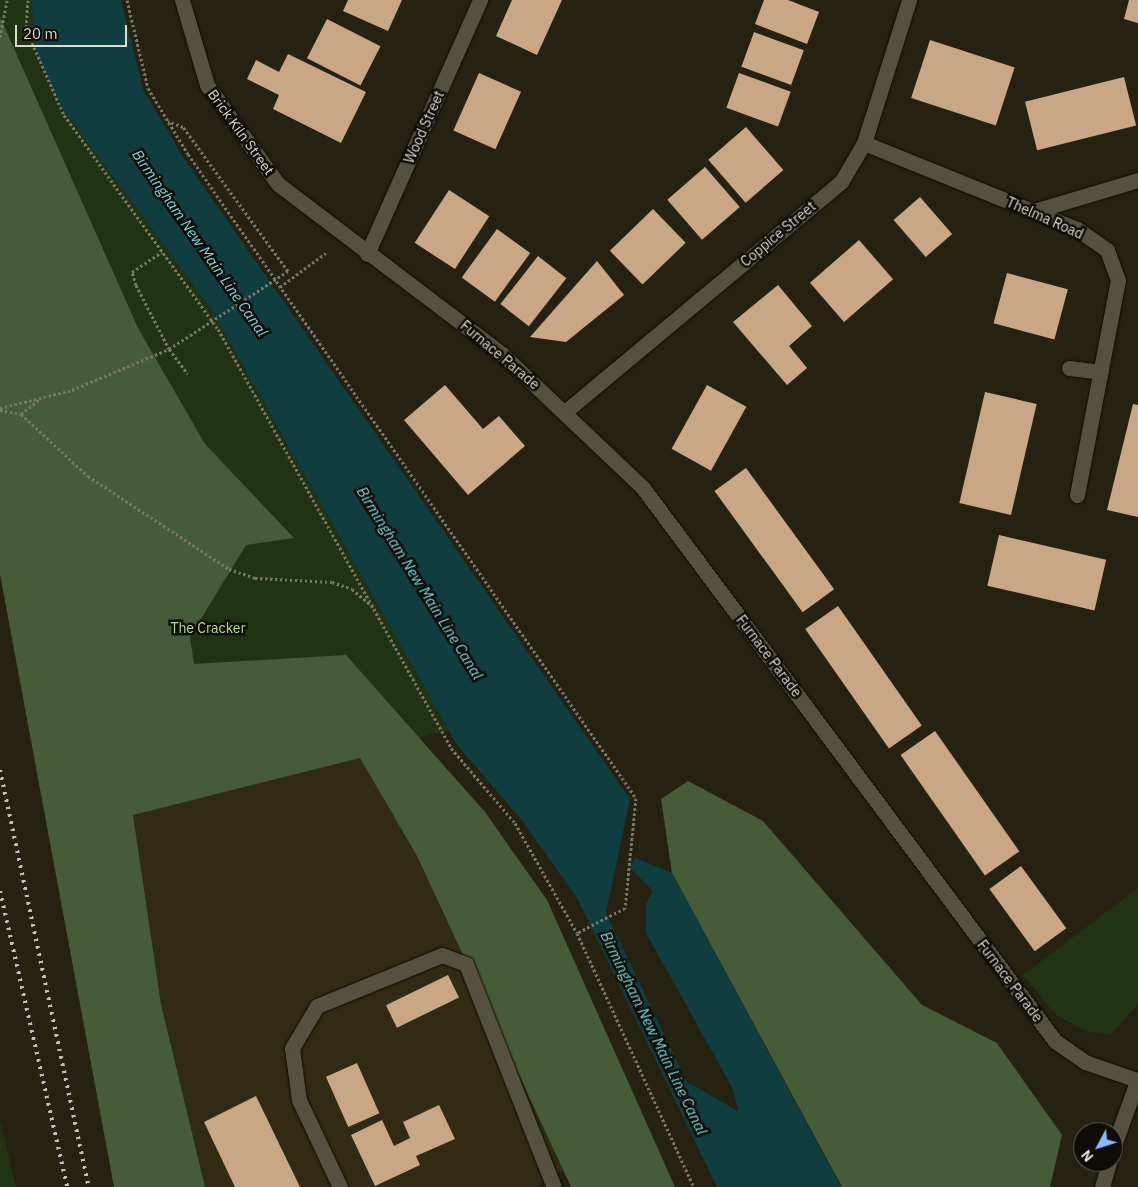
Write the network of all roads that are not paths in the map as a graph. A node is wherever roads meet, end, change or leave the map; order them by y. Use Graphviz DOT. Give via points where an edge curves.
graph roads {
  1 [pos="182,0"];
  2 [pos="480,0"];
  3 [pos="909,0"];
  4 [pos="864,143"];
  5 [pos="1138,180"];
  6 [pos="1034,212"];
  7 [pos="367,254"];
  8 [pos="1069,368"];
  9 [pos="1101,372"];
  10 [pos="566,411"];
  11 [pos="1077,495"];
  12 [pos="1138,1079"];
  13 [pos="1122,1122"];
  14 [pos="1106,1172"];
  15 [pos="552,1183"];
  16 [pos="340,1187"];
  17 [pos="1102,1187"];
  1 -- 7 [label="street, Brick Kiln Street" via="207,85 246,145 278,184"];
  2 -- 7 [label="street, Wood Street"];
  3 -- 4 [label="street, Coppice Street"];
  4 -- 6 [label="street, Thelma Road"];
  4 -- 10 [label="street, Coppice Street" via="841,182"];
  5 -- 6 [label="street"];
  6 -- 9 [label="street, Thelma Road" via="1078,229 1107,250 1118,280"];
  7 -- 10 [label="street, Furnace Parade" via="432,298"];
  8 -- 9 [label="street"];
  9 -- 11 [label="street, Thelma Road"];
  10 -- 12 [label="street, Furnace Parade" via="643,488 1055,1041 1085,1062"];
  12 -- 13 [label="street"];
  14 -- 17 [label="street"];
  15 -- 16 [label="street" via="466,964 442,955 317,1006 292,1048 299,1100"];
}
